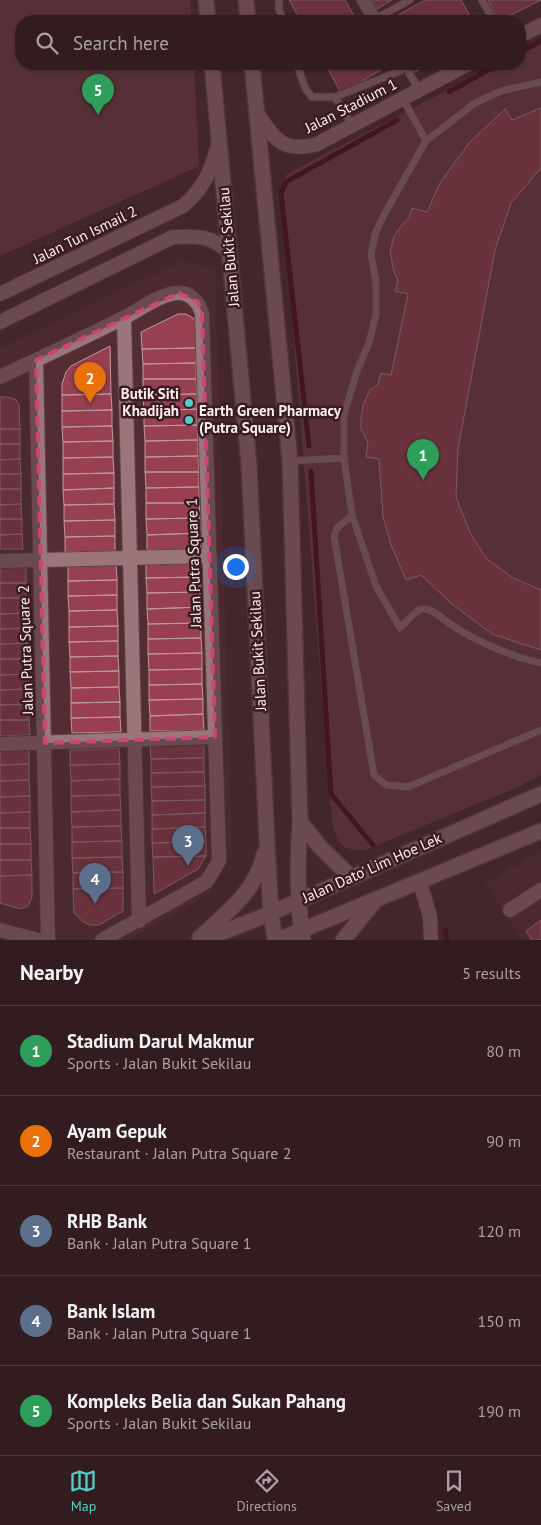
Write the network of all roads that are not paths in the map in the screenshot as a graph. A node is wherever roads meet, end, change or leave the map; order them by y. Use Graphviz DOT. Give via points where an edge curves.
graph roads {
  1 [pos="206,0"];
  2 [pos="246,0"];
  3 [pos="279,0"];
  4 [pos="360,0"];
  5 [pos="367,0"];
  6 [pos="410,0"];
  7 [pos="482,0"];
  8 [pos="207,15"];
  9 [pos="247,15"];
  10 [pos="281,15"];
  11 [pos="372,15"];
  12 [pos="374,15"];
  13 [pos="384,15"];
  14 [pos="491,15"];
  15 [pos="541,25"];
  16 [pos="526,33"];
  17 [pos="213,70"];
  18 [pos="253,70"];
  19 [pos="299,70"];
  20 [pos="399,70"];
  21 [pos="407,70"];
  22 [pos="457,70"];
  23 [pos="541,82"];
  24 [pos="419,90"];
  25 [pos="335,97"];
  26 [pos="403,99"];
  27 [pos="256,111"];
  28 [pos="352,125"];
  29 [pos="426,141"];
  30 [pos="219,142"];
  31 [pos="230,253"];
  32 [pos="0,294"];
  33 [pos="124,318"];
  34 [pos="0,322"];
  35 [pos="36,360"];
  36 [pos="0,377"];
  37 [pos="344,458"];
  38 [pos="290,461"];
  39 [pos="352,515"];
  40 [pos="210,556"];
  41 [pos="130,557"];
  42 [pos="40,559"];
  43 [pos="0,561"];
  44 [pos="541,663"];
  45 [pos="541,730"];
  46 [pos="215,736"];
  47 [pos="134,740"];
  48 [pos="45,743"];
  49 [pos="0,744"];
  50 [pos="541,794"];
  51 [pos="300,822"];
  52 [pos="541,831"];
  53 [pos="267,842"];
  54 [pos="351,877"];
  55 [pos="420,882"];
  56 [pos="541,890"];
  57 [pos="377,899"];
  58 [pos="298,900"];
  59 [pos="510,910"];
  60 [pos="271,913"];
  61 [pos="139,921"];
  62 [pos="0,930"];
  63 [pos="303,935"];
  64 [pos="38,940"];
  65 [pos="48,940"];
  66 [pos="102,940"];
  67 [pos="198,940"];
  68 [pos="202,940"];
  69 [pos="277,940"];
  70 [pos="343,940"];
  71 [pos="431,940"];
  1 -- 8 [label="street"];
  2 -- 9 [label="street"];
  3 -- 10 [label="lane"];
  4 -- 11 [label="lane"];
  5 -- 12 [label="lane"];
  6 -- 13 [label="lane"];
  7 -- 14 [label="lane"];
  15 -- 16 [label="street"];
  17 -- 30 [label="street, Jalan Bukit Sekilau"];
  18 -- 27 [label="street"];
  19 -- 25 [label="lane" via="304,88 312,96"];
  20 -- 25 [label="lane"];
  21 -- 24 [label="lane"];
  22 -- 24 [label="street, Jalan Stadium 1"];
  23 -- 29 [label="lane" via="501,91 474,103"];
  24 -- 26 [label="street, Jalan Stadium 1"];
  25 -- 28 [label="lane"];
  26 -- 28 [label="street, Jalan Stadium 1"];
  26 -- 29 [label="lane"];
  27 -- 28 [label="street, Jalan Stadium 1" via="269,131 293,148 317,144"];
  27 -- 38 [label="street"];
  29 -- 37 [label="lane" via="375,234 371,255 376,282 376,314 370,343 357,371 344,415"];
  30 -- 31 [label="street, Jalan Bukit Sekilau"];
  30 -- 32 [label="street, Jalan Tun Ismail 2" via="205,182 183,206"];
  31 -- 34 [label="street" via="218,242 205,238 173,237"];
  31 -- 53 [label="street, Jalan Bukit Sekilau" via="249,465"];
  33 -- 35 [label="street, Jalan Putra Square 1"];
  33 -- 40 [label="street, Jalan Putra Square 1" via="166,295 179,292 198,302 202,313"];
  33 -- 41 [label="street"];
  35 -- 36 [label="street, Jalan Putra Square 1"];
  35 -- 42 [label="street, Jalan Putra Square 2"];
  37 -- 38 [label="lane"];
  37 -- 39 [label="lane"];
  38 -- 51 [label="street"];
  39 -- 44 [label="lane" via="376,586 400,628 416,612 431,610 480,642"];
  39 -- 45 [label="lane" via="337,528 334,536 374,775 386,785 408,787"];
  40 -- 41 [label="street"];
  40 -- 46 [label="street, Jalan Putra Square 1"];
  41 -- 42 [label="street"];
  41 -- 47 [label="street"];
  42 -- 43 [label="street"];
  42 -- 48 [label="street, Jalan Putra Square 2"];
  46 -- 47 [label="street"];
  46 -- 61 [label="street, Jalan Putra Square 1" via="219,860 207,880"];
  47 -- 48 [label="street"];
  47 -- 61 [label="street"];
  48 -- 49 [label="street"];
  48 -- 65 [label="street, Jalan Putra Square 2"];
  50 -- 54 [label="street, Jalan Dato' Lim Hoe Lek"];
  51 -- 54 [label="street"];
  51 -- 58 [label="street"];
  52 -- 55 [label="street, Jalan Dato' Lim Hoe Lek"];
  53 -- 60 [label="street, Jalan Bukit Sekilau"];
  53 -- 67 [label="street" via="262,866 246,894"];
  54 -- 58 [label="street, Jalan Dato' Lim Hoe Lek"];
  55 -- 57 [label="street, Jalan Dato' Lim Hoe Lek"];
  55 -- 71 [label="street" via="430,917"];
  56 -- 59 [label="street"];
  57 -- 63 [label="street, Jalan Dato' Lim Hoe Lek"];
  57 -- 70 [label="street"];
  58 -- 60 [label="street, Jalan Dato' Lim Hoe Lek"];
  58 -- 63 [label="street"];
  60 -- 68 [label="street, Jalan Dato' Lim Hoe Lek"];
  60 -- 69 [label="street, Jalan Bukit Sekilau"];
  61 -- 66 [label="street, Jalan Putra Square 1"];
  62 -- 64 [label="street"];
  63 -- 69 [label="street, Jalan Dato' Lim Hoe Lek"];
}
